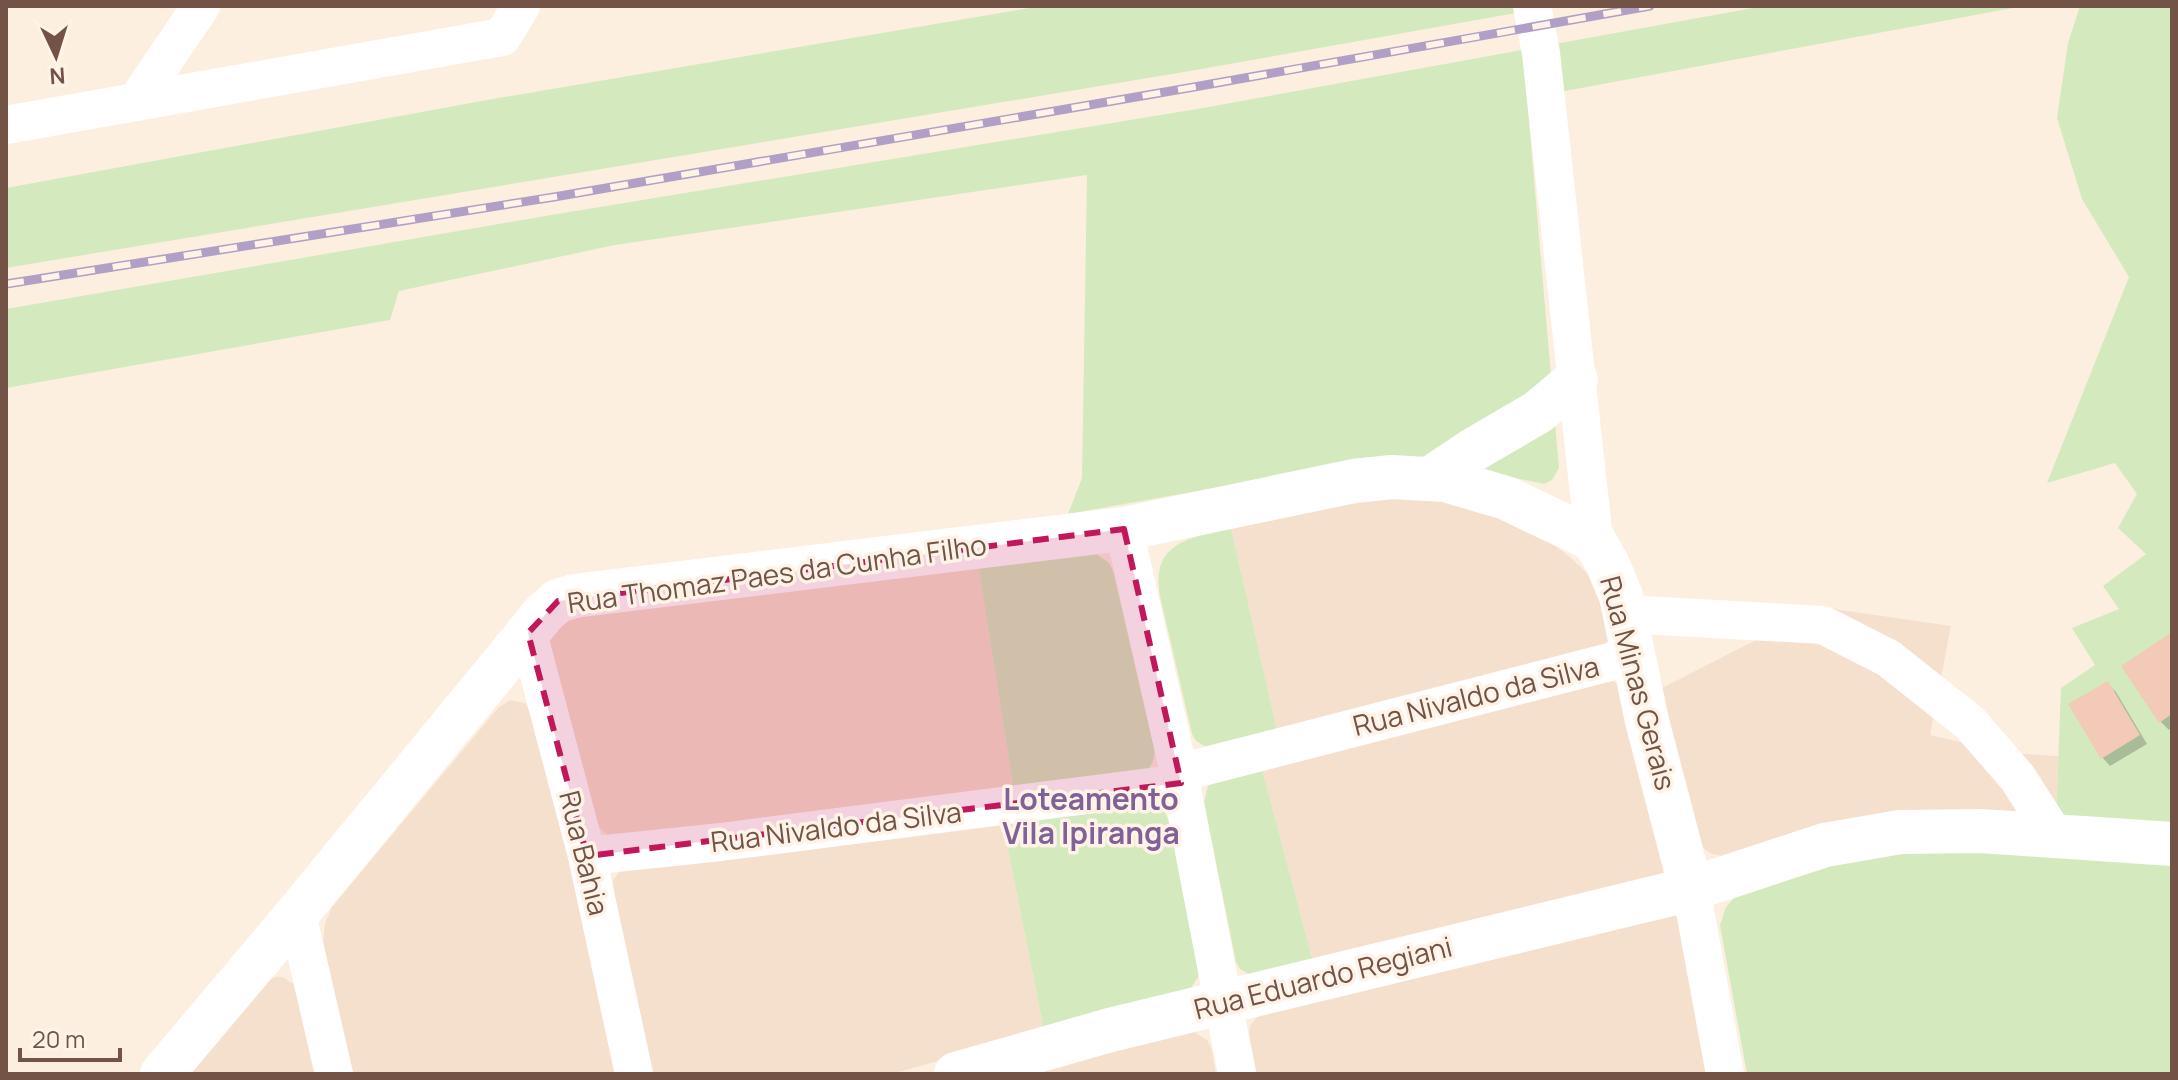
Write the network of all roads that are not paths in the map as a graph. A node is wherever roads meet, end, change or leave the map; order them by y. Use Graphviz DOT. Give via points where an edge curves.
graph roads {
  1 [pos="201,6"];
  2 [pos="1532,6"];
  3 [pos="512,22"];
  4 [pos="136,102"];
  5 [pos="6,125"];
  6 [pos="1576,380"];
  7 [pos="1431,478"];
  8 [pos="1124,529"];
  9 [pos="1594,540"];
  10 [pos="1624,614"];
  11 [pos="528,633"];
  12 [pos="1633,656"];
  13 [pos="1180,778"];
  14 [pos="2055,836"];
  15 [pos="2172,844"];
  16 [pos="587,856"];
  17 [pos="1691,889"];
  18 [pos="297,914"];
  19 [pos="1222,1004"];
  20 [pos="162,1074"];
  21 [pos="334,1074"];
  22 [pos="634,1074"];
  23 [pos="956,1074"];
  24 [pos="1237,1074"];
  25 [pos="1725,1074"];
  1 -- 4 [label="street"];
  2 -- 6 [label="street, Rua Minas Gerais"];
  3 -- 4 [label="street"];
  4 -- 5 [label="street"];
  6 -- 7 [label="street" via="1538,412"];
  6 -- 9 [label="street, Rua Minas Gerais"];
  7 -- 8 [label="street, Rua Thomaz Paes da Cunha Filho" via="1354,481"];
  7 -- 9 [label="street, Rua Thomaz Paes da Cunha Filho" via="1506,498"];
  8 -- 11 [label="street, Rua Thomaz Paes da Cunha Filho" via="574,596 551,606"];
  8 -- 13 [label="street"];
  9 -- 10 [label="street, Rua Minas Gerais"];
  10 -- 12 [label="street, Rua Minas Gerais"];
  10 -- 14 [label="street" via="1823,625 1836,631 1888,658 1969,722 2017,777"];
  11 -- 16 [label="street, Rua Bahia"];
  11 -- 18 [label="street, Rua Thomaz Paes da Cunha Filho"];
  12 -- 13 [label="street, Rua Nivaldo da Silva"];
  12 -- 17 [label="street, Rua Minas Gerais"];
  13 -- 16 [label="street, Rua Nivaldo da Silva"];
  13 -- 19 [label="street"];
  14 -- 15 [label="street"];
  14 -- 17 [label="street" via="1900,832 1825,845"];
  16 -- 22 [label="street, Rua Bahia"];
  17 -- 19 [label="street, Rua Eduardo Regiani"];
  17 -- 25 [label="street, Rua Minas Gerais"];
  18 -- 20 [label="street, Rua Thomaz Paes da Cunha Filho"];
  18 -- 21 [label="street"];
  19 -- 23 [label="street, Rua Eduardo Regiani"];
  19 -- 24 [label="street"];
}
